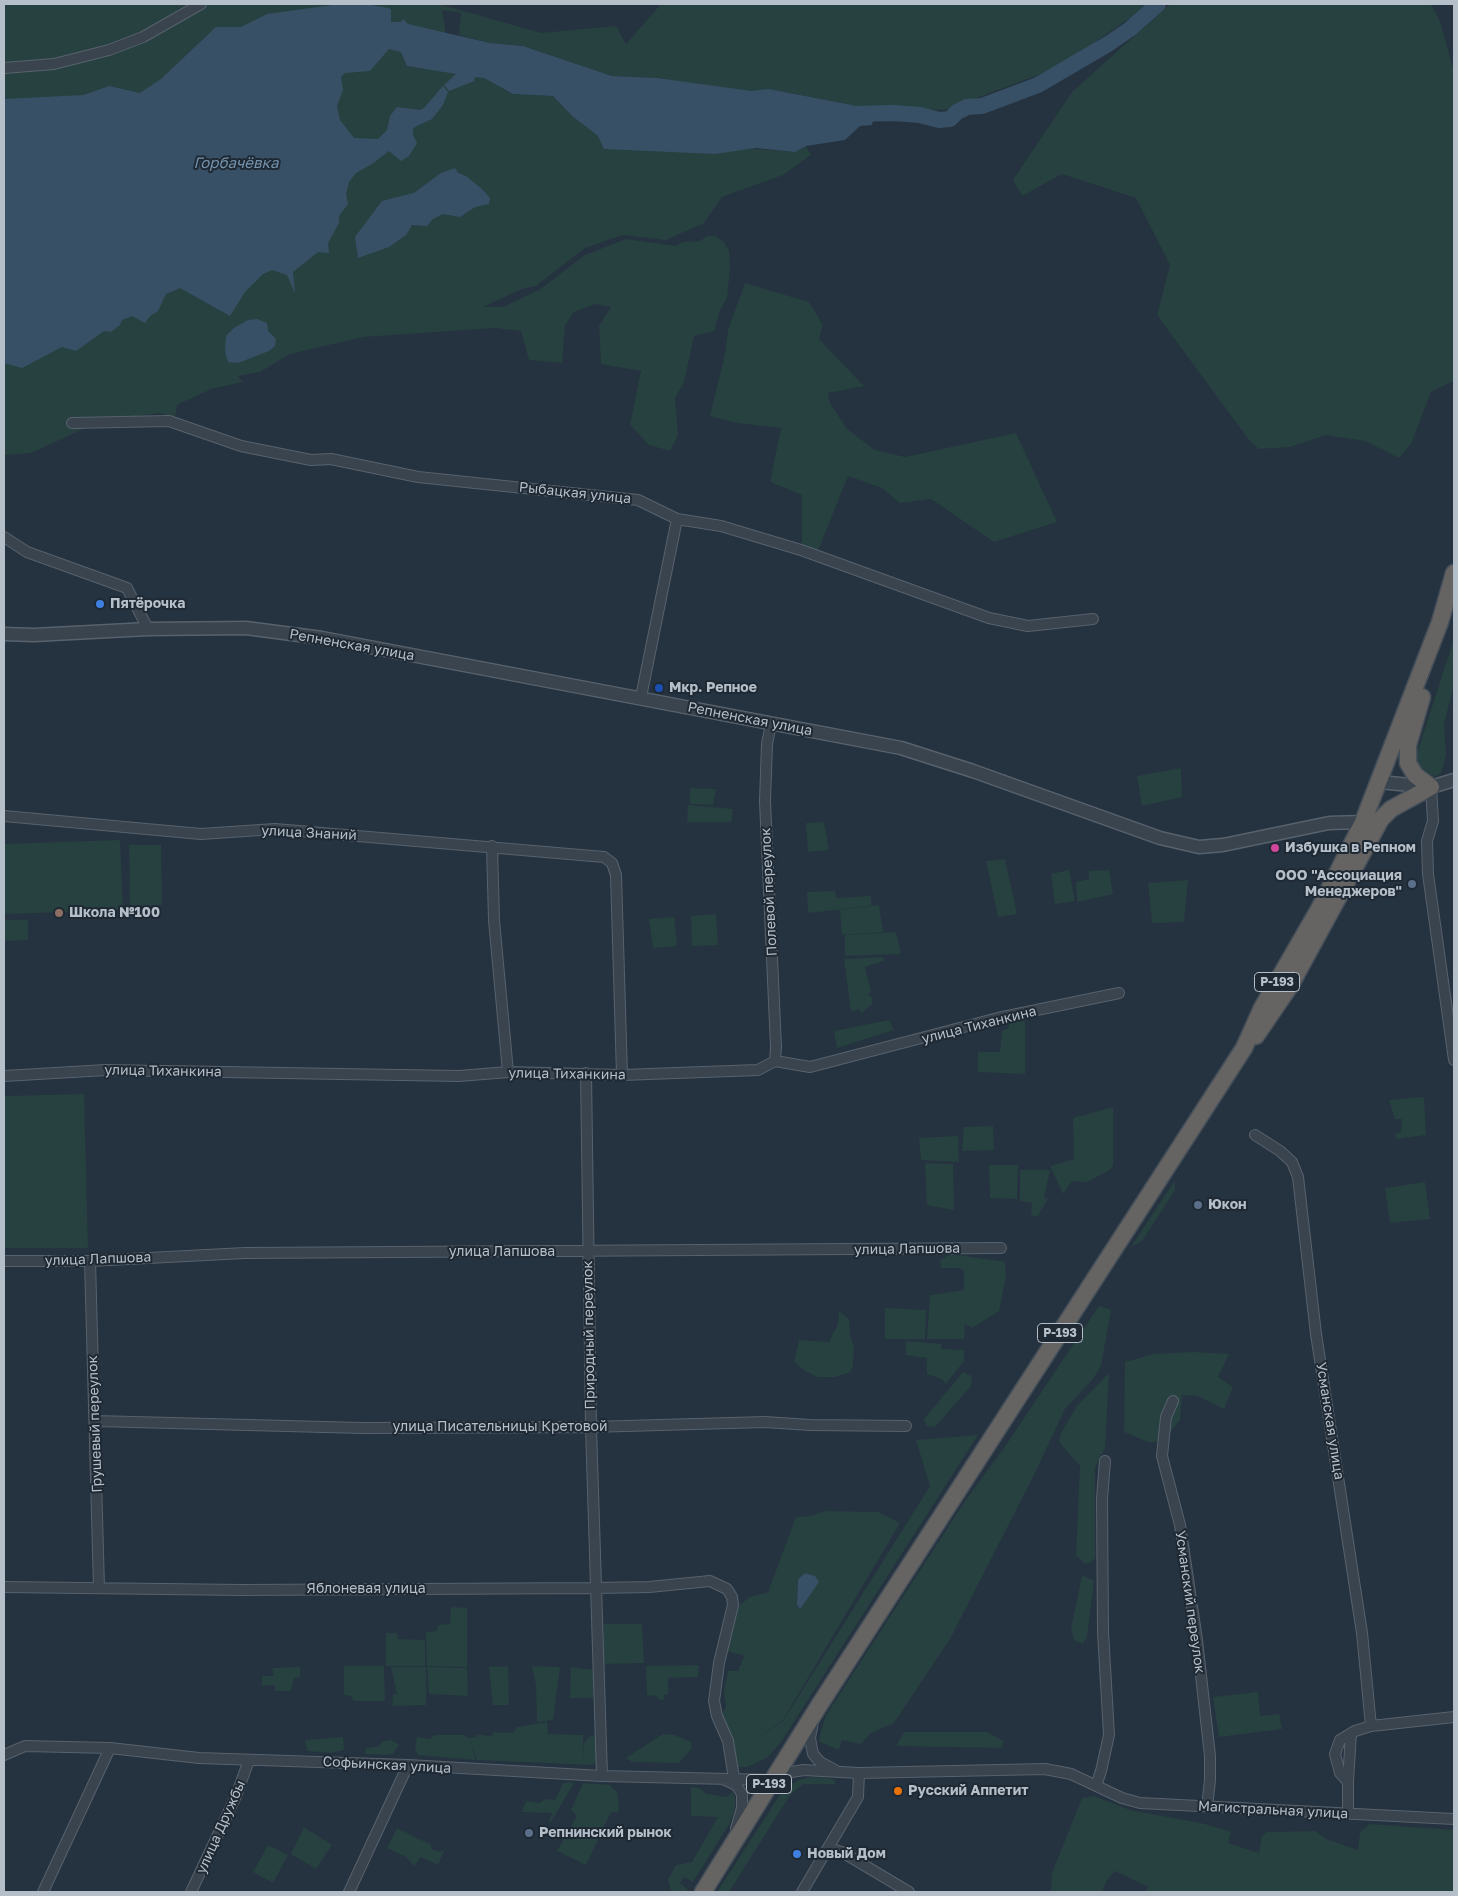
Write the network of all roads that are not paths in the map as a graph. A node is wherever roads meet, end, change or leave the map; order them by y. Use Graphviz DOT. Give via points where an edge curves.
graph roads {
  1 [pos="201,4"];
  2 [pos="4,68"];
  3 [pos="72,423"];
  4 [pos="677,519"];
  5 [pos="4,537"];
  6 [pos="1454,573"];
  7 [pos="1093,619"];
  8 [pos="1440,622"];
  9 [pos="148,629"];
  10 [pos="4,634"];
  11 [pos="641,697"];
  12 [pos="771,724"];
  13 [pos="1454,780"];
  14 [pos="1380,782"];
  15 [pos="1431,787"];
  16 [pos="4,816"];
  17 [pos="1363,822"];
  18 [pos="492,846"];
  19 [pos="1119,993"];
  20 [pos="1244,1048"];
  21 [pos="1454,1060"];
  22 [pos="775,1061"];
  23 [pos="508,1072"];
  24 [pos="586,1073"];
  25 [pos="622,1074"];
  26 [pos="4,1076"];
  27 [pos="1255,1135"];
  28 [pos="1001,1248"];
  29 [pos="587,1252"];
  30 [pos="4,1261"];
  31 [pos="90,1261"];
  32 [pos="1173,1401"];
  33 [pos="95,1421"];
  34 [pos="591,1426"];
  35 [pos="906,1426"];
  36 [pos="1105,1461"];
  37 [pos="4,1587"];
  38 [pos="99,1588"];
  39 [pos="595,1588"];
  40 [pos="820,1704"];
  41 [pos="1454,1717"];
  42 [pos="1371,1726"];
  43 [pos="1351,1733"];
  44 [pos="110,1748"];
  45 [pos="4,1755"];
  46 [pos="249,1760"];
  47 [pos="408,1765"];
  48 [pos="841,1772"];
  49 [pos="858,1772"];
  50 [pos="602,1776"];
  51 [pos="707,1777"];
  52 [pos="734,1778"];
  53 [pos="772,1780"];
  54 [pos="1348,1782"];
  55 [pos="1096,1786"];
  56 [pos="1207,1807"];
  57 [pos="1348,1814"];
  58 [pos="1454,1819"];
  59 [pos="731,1845"];
  60 [pos="828,1848"];
  61 [pos="42,1892"];
  62 [pos="191,1892"];
  63 [pos="349,1892"];
  64 [pos="703,1892"];
  65 [pos="802,1892"];
  66 [pos="909,1892"];
  1 -- 2 [label="street" via="119,47 54,64"];
  3 -- 4 [label="street, Рыбацкая улица" via="169,421 241,446 311,460 330,459 418,477 638,500"];
  4 -- 7 [label="street, Рыбацкая улица" via="721,526 802,550 989,618 1028,626"];
  4 -- 11 [label="street"];
  5 -- 9 [label="street" via="27,552 127,588"];
  6 -- 8 [label="highway, Р-193"];
  8 -- 14 [label="highway, Р-193"];
  8 -- 15 [label="highway" via="1407,750 1410,769"];
  9 -- 10 [label="street, Репненская улица"];
  9 -- 11 [label="street, Репненская улица" via="246,628 322,638"];
  11 -- 12 [label="street, Репненская улица"];
  12 -- 17 [label="street, Репненская улица" via="901,748 1182,844 1211,847 1329,823"];
  12 -- 22 [label="street, Полевой переулок" via="765,801"];
  13 -- 15 [label="street"];
  14 -- 15 [label="street"];
  14 -- 17 [label="highway, Р-193"];
  15 -- 20 [label="highway" via="1391,809 1381,819 1290,986 1261,1031"];
  15 -- 21 [label="street" via="1434,821 1427,841 1428,874"];
  16 -- 18 [label="street, улица Знаний" via="201,834 275,829"];
  17 -- 20 [label="highway, Р-193" via="1319,909 1262,1008"];
  18 -- 23 [label="street" via="494,920"];
  18 -- 25 [label="street, улица Знаний" via="595,855 612,863 618,906"];
  19 -- 22 [label="street, улица Тиханкина" via="998,1018 810,1067"];
  20 -- 40 [label="highway, Р-193"];
  22 -- 25 [label="street, улица Тиханкина" via="758,1070"];
  23 -- 24 [label="street, улица Тиханкина"];
  23 -- 26 [label="street, улица Тиханкина" via="459,1076 106,1070"];
  24 -- 25 [label="street, улица Тиханкина"];
  24 -- 29 [label="street, Природный переулок"];
  27 -- 42 [label="street, Усманская улица" via="1292,1162 1298,1177 1316,1334 1362,1633"];
  28 -- 29 [label="street, улица Лапшова"];
  29 -- 31 [label="street, улица Лапшова" via="245,1252"];
  29 -- 34 [label="street, Природный переулок"];
  30 -- 31 [label="street, улица Лапшова"];
  31 -- 33 [label="street, Грушевый переулок"];
  32 -- 56 [label="street, Усманский переулок" via="1166,1418 1162,1456 1180,1525 1197,1640 1210,1756"];
  33 -- 34 [label="street, улица Писательницы Кретовой" via="363,1428"];
  33 -- 38 [label="street, Грушевый переулок"];
  34 -- 35 [label="street, улица Писательницы Кретовой" via="765,1422"];
  34 -- 39 [label="street, Природный переулок"];
  36 -- 55 [label="street" via="1102,1499 1103,1632 1109,1735"];
  37 -- 38 [label="street, Яблоневая улица"];
  38 -- 39 [label="street, Яблоневая улица"];
  39 -- 50 [label="street, Природный переулок"];
  39 -- 52 [label="street, Яблоневая улица" via="710,1581 727,1589 733,1605 719,1662 714,1701 728,1741"];
  40 -- 48 [label="street" via="810,1732 812,1751 820,1762"];
  40 -- 53 [label="highway, Р-193"];
  41 -- 42 [label="street"];
  42 -- 43 [label="street"];
  43 -- 54 [label="street"];
  43 -- 54 [label="street" via="1340,1740 1335,1750 1340,1773"];
  44 -- 45 [label="street, Софьинская улица" via="25,1746"];
  44 -- 46 [label="street, Софьинская улица"];
  44 -- 61 [label="street"];
  46 -- 47 [label="street, Софьинская улица"];
  46 -- 62 [label="street, улица Дружбы" via="236,1796"];
  47 -- 50 [label="street, Софьинская улица"];
  47 -- 63 [label="street"];
  48 -- 49 [label="street, Магистральная улица"];
  48 -- 53 [label="street, Магистральная улица" via="790,1772"];
  49 -- 55 [label="street, Магистральная улица" via="1045,1769 1071,1774"];
  49 -- 60 [label="street" via="858,1797"];
  50 -- 51 [label="street, Софьинская улица"];
  51 -- 52 [label="street, Софьинская улица"];
  51 -- 59 [label="street" via="729,1782 741,1792 742,1812"];
  52 -- 53 [label="street, Софьинская улица"];
  53 -- 59 [label="highway, Р-193"];
  54 -- 57 [label="street"];
  55 -- 56 [label="street, Магистральная улица" via="1140,1803"];
  56 -- 57 [label="street, Магистральная улица"];
  57 -- 58 [label="street, Магистральная улица"];
  59 -- 64 [label="highway, Р-193"];
  60 -- 65 [label="street"];
  60 -- 66 [label="street" via="842,1852"];
}
